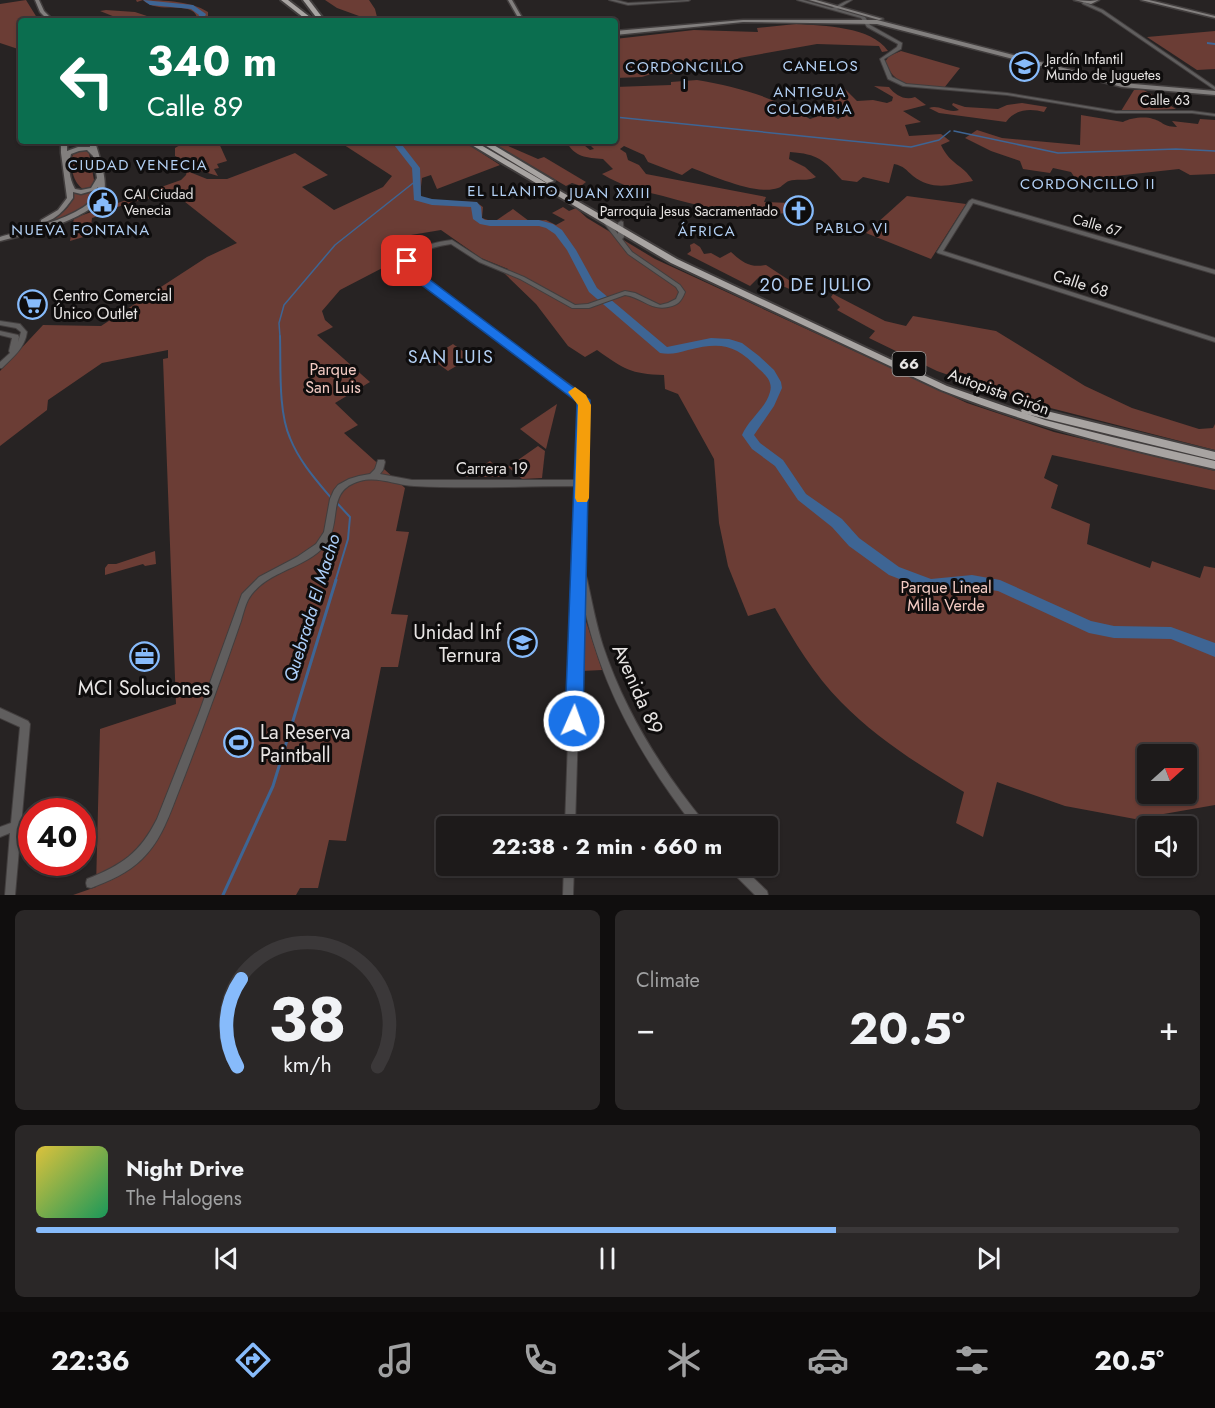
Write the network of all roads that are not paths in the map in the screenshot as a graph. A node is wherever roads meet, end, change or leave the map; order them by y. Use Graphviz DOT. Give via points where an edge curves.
graph roads {
  1 [pos="32,0"];
  2 [pos="38,0"];
  3 [pos="306,0"];
  4 [pos="510,0"];
  5 [pos="611,0"];
  6 [pos="688,0"];
  7 [pos="799,0"];
  8 [pos="811,0"];
  9 [pos="850,0"];
  10 [pos="1076,0"];
  11 [pos="1143,0"];
  12 [pos="1154,0"];
  13 [pos="286,1"];
  14 [pos="1096,1"];
  15 [pos="1084,3"];
  16 [pos="831,8"];
  17 [pos="839,8"];
  18 [pos="1215,15"];
  19 [pos="862,17"];
  20 [pos="41,18"];
  21 [pos="49,18"];
  22 [pos="308,18"];
  23 [pos="320,18"];
  24 [pos="520,18"];
  25 [pos="872,23"];
  26 [pos="618,33"];
  27 [pos="1214,88"];
  28 [pos="1215,115"];
  29 [pos="64,144"];
  30 [pos="93,144"];
  31 [pos="474,144"];
  32 [pos="487,144"];
  33 [pos="95,155"];
  34 [pos="65,162"];
  35 [pos="100,179"];
  36 [pos="69,184"];
  37 [pos="972,201"];
  38 [pos="603,220"];
  39 [pos="621,227"];
  40 [pos="0,236"];
  41 [pos="636,240"];
  42 [pos="623,244"];
  43 [pos="1215,272"];
  44 [pos="0,323"];
  45 [pos="0,333"];
  46 [pos="1215,340"];
  47 [pos="7,359"];
  48 [pos="0,366"];
  49 [pos="1215,456"];
  50 [pos="381,462"];
  51 [pos="1215,465"];
  52 [pos="372,477"];
  53 [pos="582,483"];
  54 [pos="580,550"];
  55 [pos="0,713"];
  56 [pos="570,816"];
  57 [pos="693,816"];
  58 [pos="16,826"];
  59 [pos="0,832"];
  60 [pos="569,876"];
  61 [pos="744,876"];
  62 [pos="91,883"];
  63 [pos="10,895"];
  64 [pos="568,895"];
  65 [pos="763,895"];
  1 -- 20 [label="main road"];
  2 -- 21 [label="main road"];
  3 -- 23 [label="highway"];
  4 -- 24 [label="main road"];
  5 -- 6 [label="street" via="626,4"];
  7 -- 16 [label="street"];
  8 -- 17 [label="main road"];
  9 -- 17 [label="street"];
  10 -- 15 [label="main road"];
  11 -- 18 [label="main road"];
  12 -- 18 [label="main road"];
  13 -- 22 [label="highway"];
  14 -- 15 [label="main road"];
  14 -- 27 [label="street"];
  15 -- 27 [label="street"];
  16 -- 17 [label="street"];
  16 -- 19 [label="street"];
  17 -- 25 [label="main road"];
  19 -- 25 [label="street"];
  19 -- 25 [label="street"];
  25 -- 26 [label="main road" via="743,21"];
  25 -- 27 [label="main road" via="1117,81"];
  25 -- 27 [label="main road" via="1122,85"];
  25 -- 28 [label="street, Calle 63" via="900,43 899,48 881,55 891,79 911,87 1012,95 1116,112"];
  29 -- 34 [label="main road"];
  30 -- 33 [label="main road"];
  31 -- 38 [label="highway, Autopista Girón / 66"];
  32 -- 39 [label="highway, Autopista Girón / 66"];
  33 -- 34 [label="main road" via="88,148 78,148 68,153"];
  33 -- 35 [label="main road"];
  34 -- 36 [label="main road"];
  35 -- 36 [label="main road" via="88,191 76,192"];
  35 -- 40 [label="main road" via="100,195 86,209 65,219"];
  36 -- 40 [label="main road" via="68,201 56,214"];
  37 -- 43 [label="street, Calle 67"];
  37 -- 46 [label="street, Calle 68" via="940,252"];
  38 -- 39 [label="highway, Autopista Girón / 66"];
  38 -- 42 [label="street"];
  39 -- 41 [label="highway, Autopista Girón / 66"];
  39 -- 42 [label="street"];
  39 -- 49 [label="highway, Autopista Girón / 66" via="695,265 971,391 1059,419"];
  41 -- 42 [label="highway"];
  41 -- 51 [label="highway, Autopista Girón / 66" via="685,267 969,398 1076,433"];
  42 -- 53 [label="street" via="635,257 678,286 681,297 675,303 660,306 629,293 584,307 570,306 449,242 406,262 407,269 582,398"];
  44 -- 47 [label="street" via="18,326 24,332 21,344"];
  45 -- 47 [label="street" via="16,337"];
  47 -- 48 [label="street"];
  50 -- 52 [label="street"];
  52 -- 53 [label="street, Carrera 19" via="402,482"];
  52 -- 62 [label="street" via="351,481 338,491 323,542 306,556 263,577 245,597 195,738 153,838 127,865"];
  53 -- 54 [label="street"];
  54 -- 56 [label="street"];
  54 -- 57 [label="street, Avenida 89" via="590,614 612,684 656,766"];
  55 -- 58 [label="street" via="25,724"];
  58 -- 59 [label="street"];
  58 -- 63 [label="street"];
  60 -- 64 [label="street"];
  61 -- 65 [label="street"];
}
